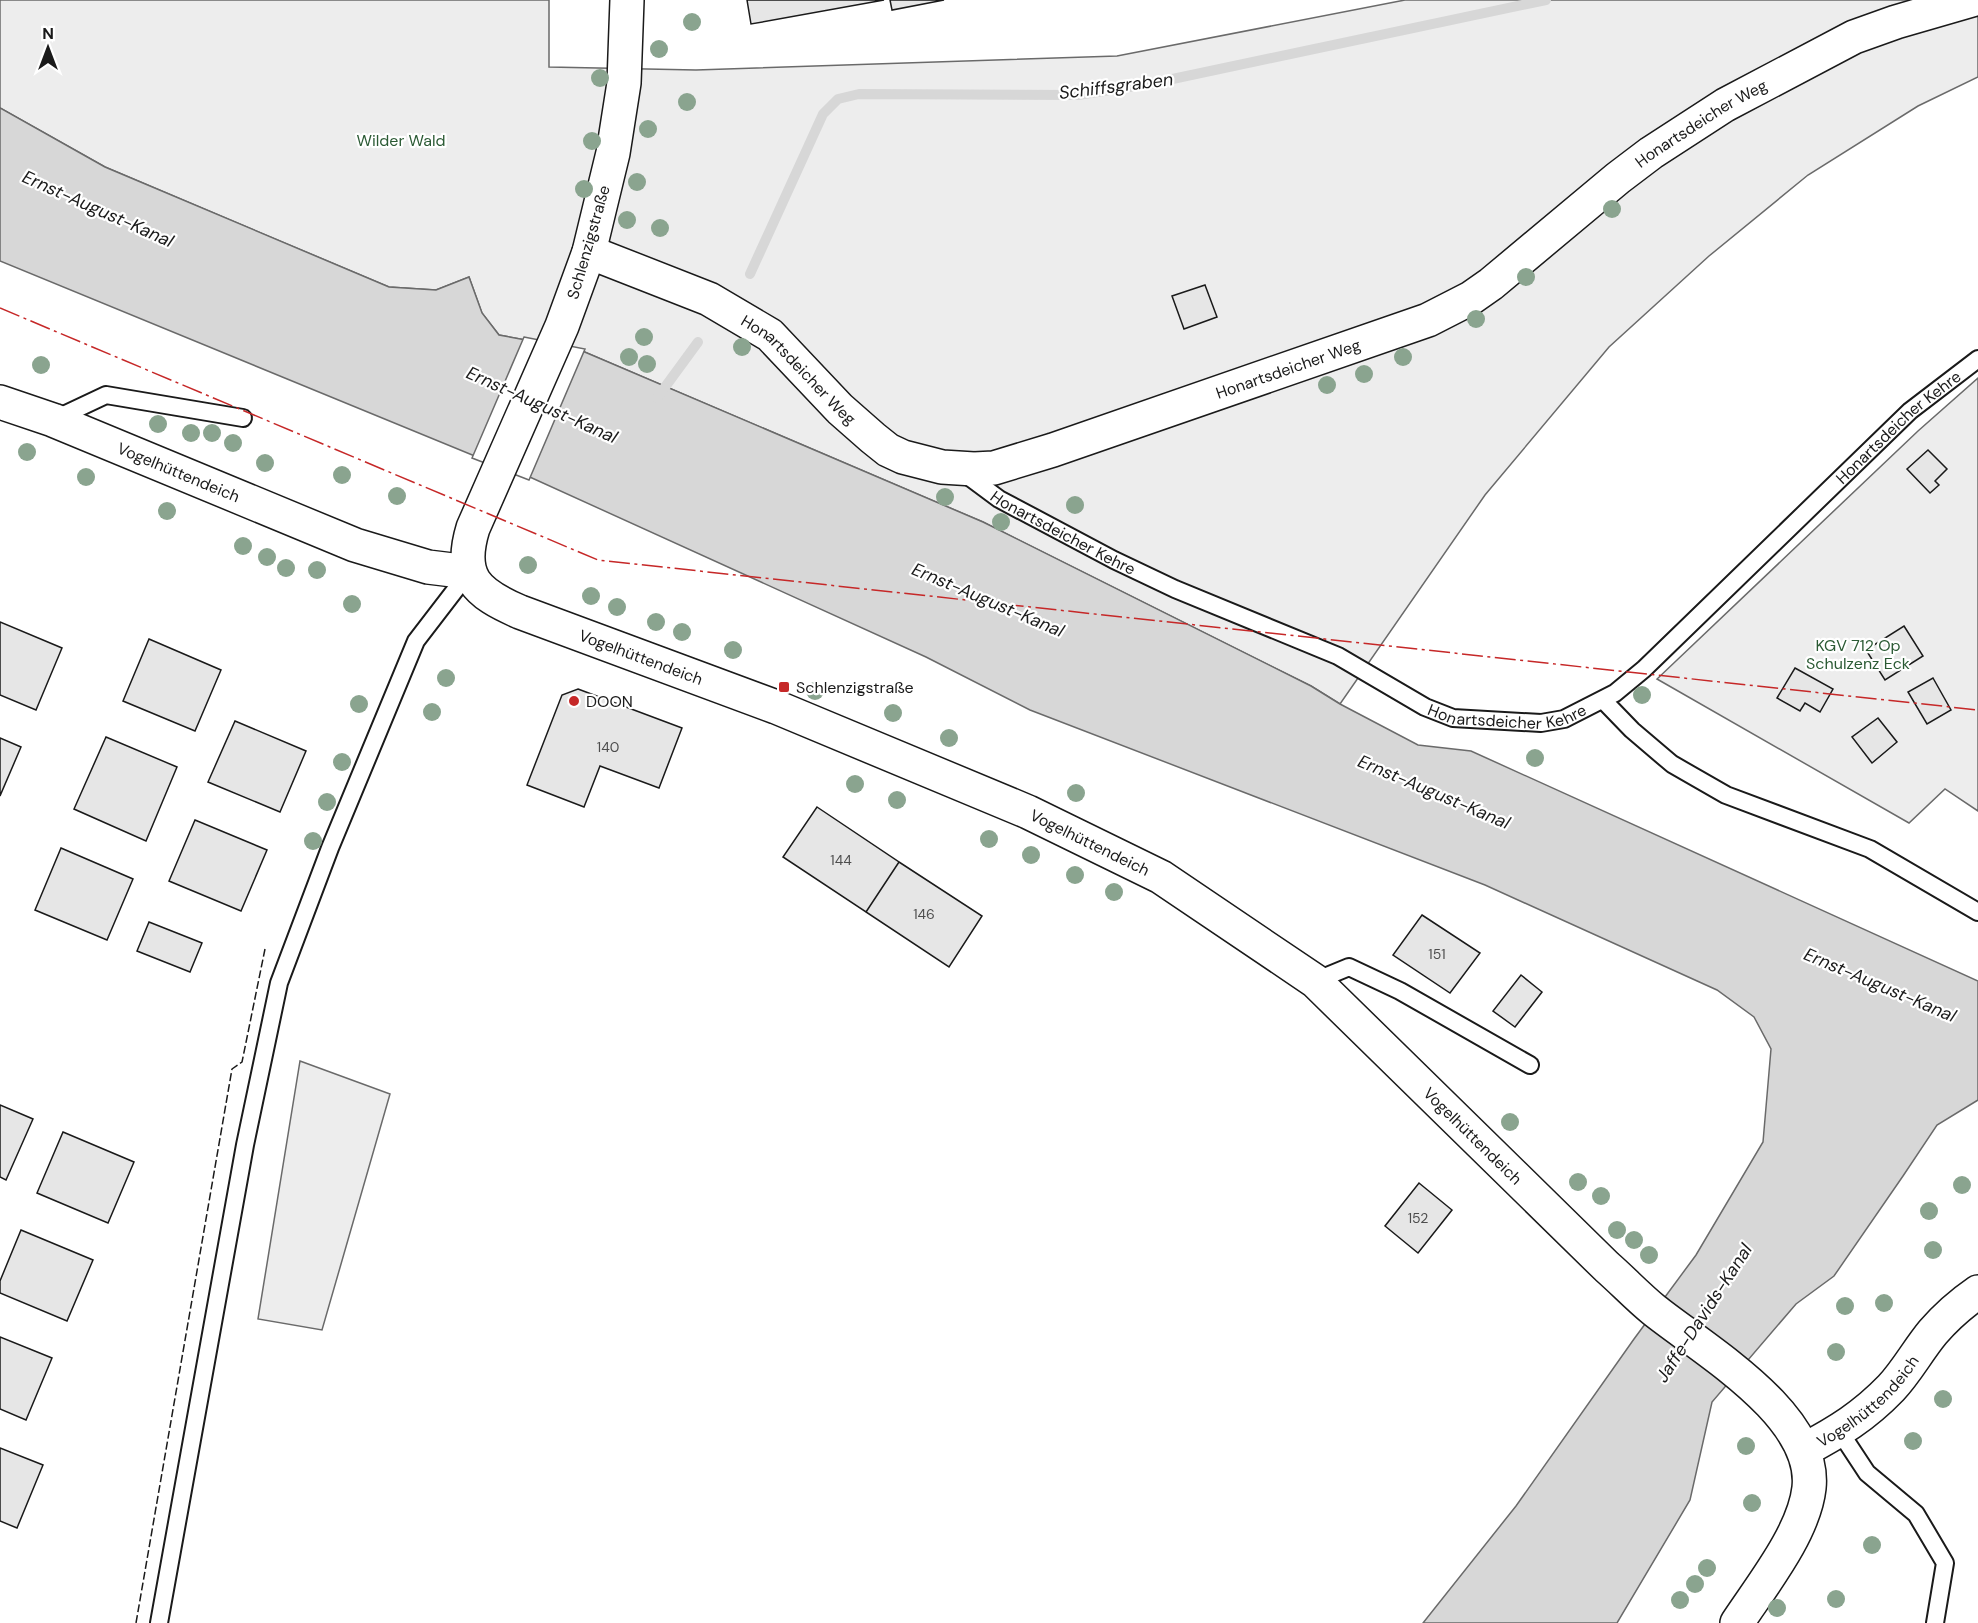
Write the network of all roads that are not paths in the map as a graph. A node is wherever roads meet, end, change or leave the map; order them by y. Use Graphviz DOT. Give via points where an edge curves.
graph roads {
  1 [pos="627,0"];
  2 [pos="1972,0"];
  3 [pos="589,252"];
  4 [pos="1978,359"];
  5 [pos="0,402"];
  6 [pos="243,418"];
  7 [pos="53,420"];
  8 [pos="958,469"];
  9 [pos="469,572"];
  10 [pos="1603,700"];
  11 [pos="1978,912"];
  12 [pos="1315,981"];
  13 [pos="1530,1065"];
  14 [pos="1978,1292"];
  15 [pos="1840,1432"];
  16 [pos="1804,1450"];
  17 [pos="159,1623"];
  18 [pos="1737,1623"];
  19 [pos="1935,1623"];
  1 -- 3 [label="street, Schlenzigstraße" via="624,83 613,153"];
  2 -- 8 [label="street, Honartsdeicher Weg" via="1854,38 1725,105 1618,178 1491,284 1428,320 1022,460 994,468"];
  3 -- 8 [label="street, Honartsdeicher Weg" via="709,299 741,317 770,335 840,409 888,450 923,463"];
  3 -- 9 [label="street, Schlenzigstraße" via="562,326 473,528 468,546"];
  4 -- 10 [label="lane, Honartsdeicher Kehre" via="1910,411 1644,669"];
  5 -- 7 [label="street, Vogelhüttendeich"];
  6 -- 7 [label="lane" via="106,395"];
  7 -- 9 [label="street, Vogelhüttendeich" via="355,545 428,567"];
  8 -- 10 [label="lane, Honartsdeicher Kehre" via="999,499 1114,560 1338,656 1425,707 1453,718 1541,723 1564,719"];
  9 -- 12 [label="street, Vogelhüttendeich" via="483,592 509,607 776,707 1028,812 1161,877"];
  9 -- 17 [label="lane" via="416,641 279,983 245,1145"];
  10 -- 11 [label="lane" via="1672,764 1726,795 1870,849"];
  12 -- 13 [label="lane" via="1349,967 1400,991"];
  12 -- 16 [label="street, Vogelhüttendeich" via="1652,1309 1771,1404"];
  14 -- 15 [label="street, Vogelhüttendeich" via="1934,1331 1892,1387"];
  15 -- 16 [label="street, Vogelhüttendeich"];
  15 -- 19 [label="lane" via="1867,1473 1916,1514 1945,1563"];
  16 -- 18 [label="street" via="1810,1471 1805,1508 1786,1550"];
}
